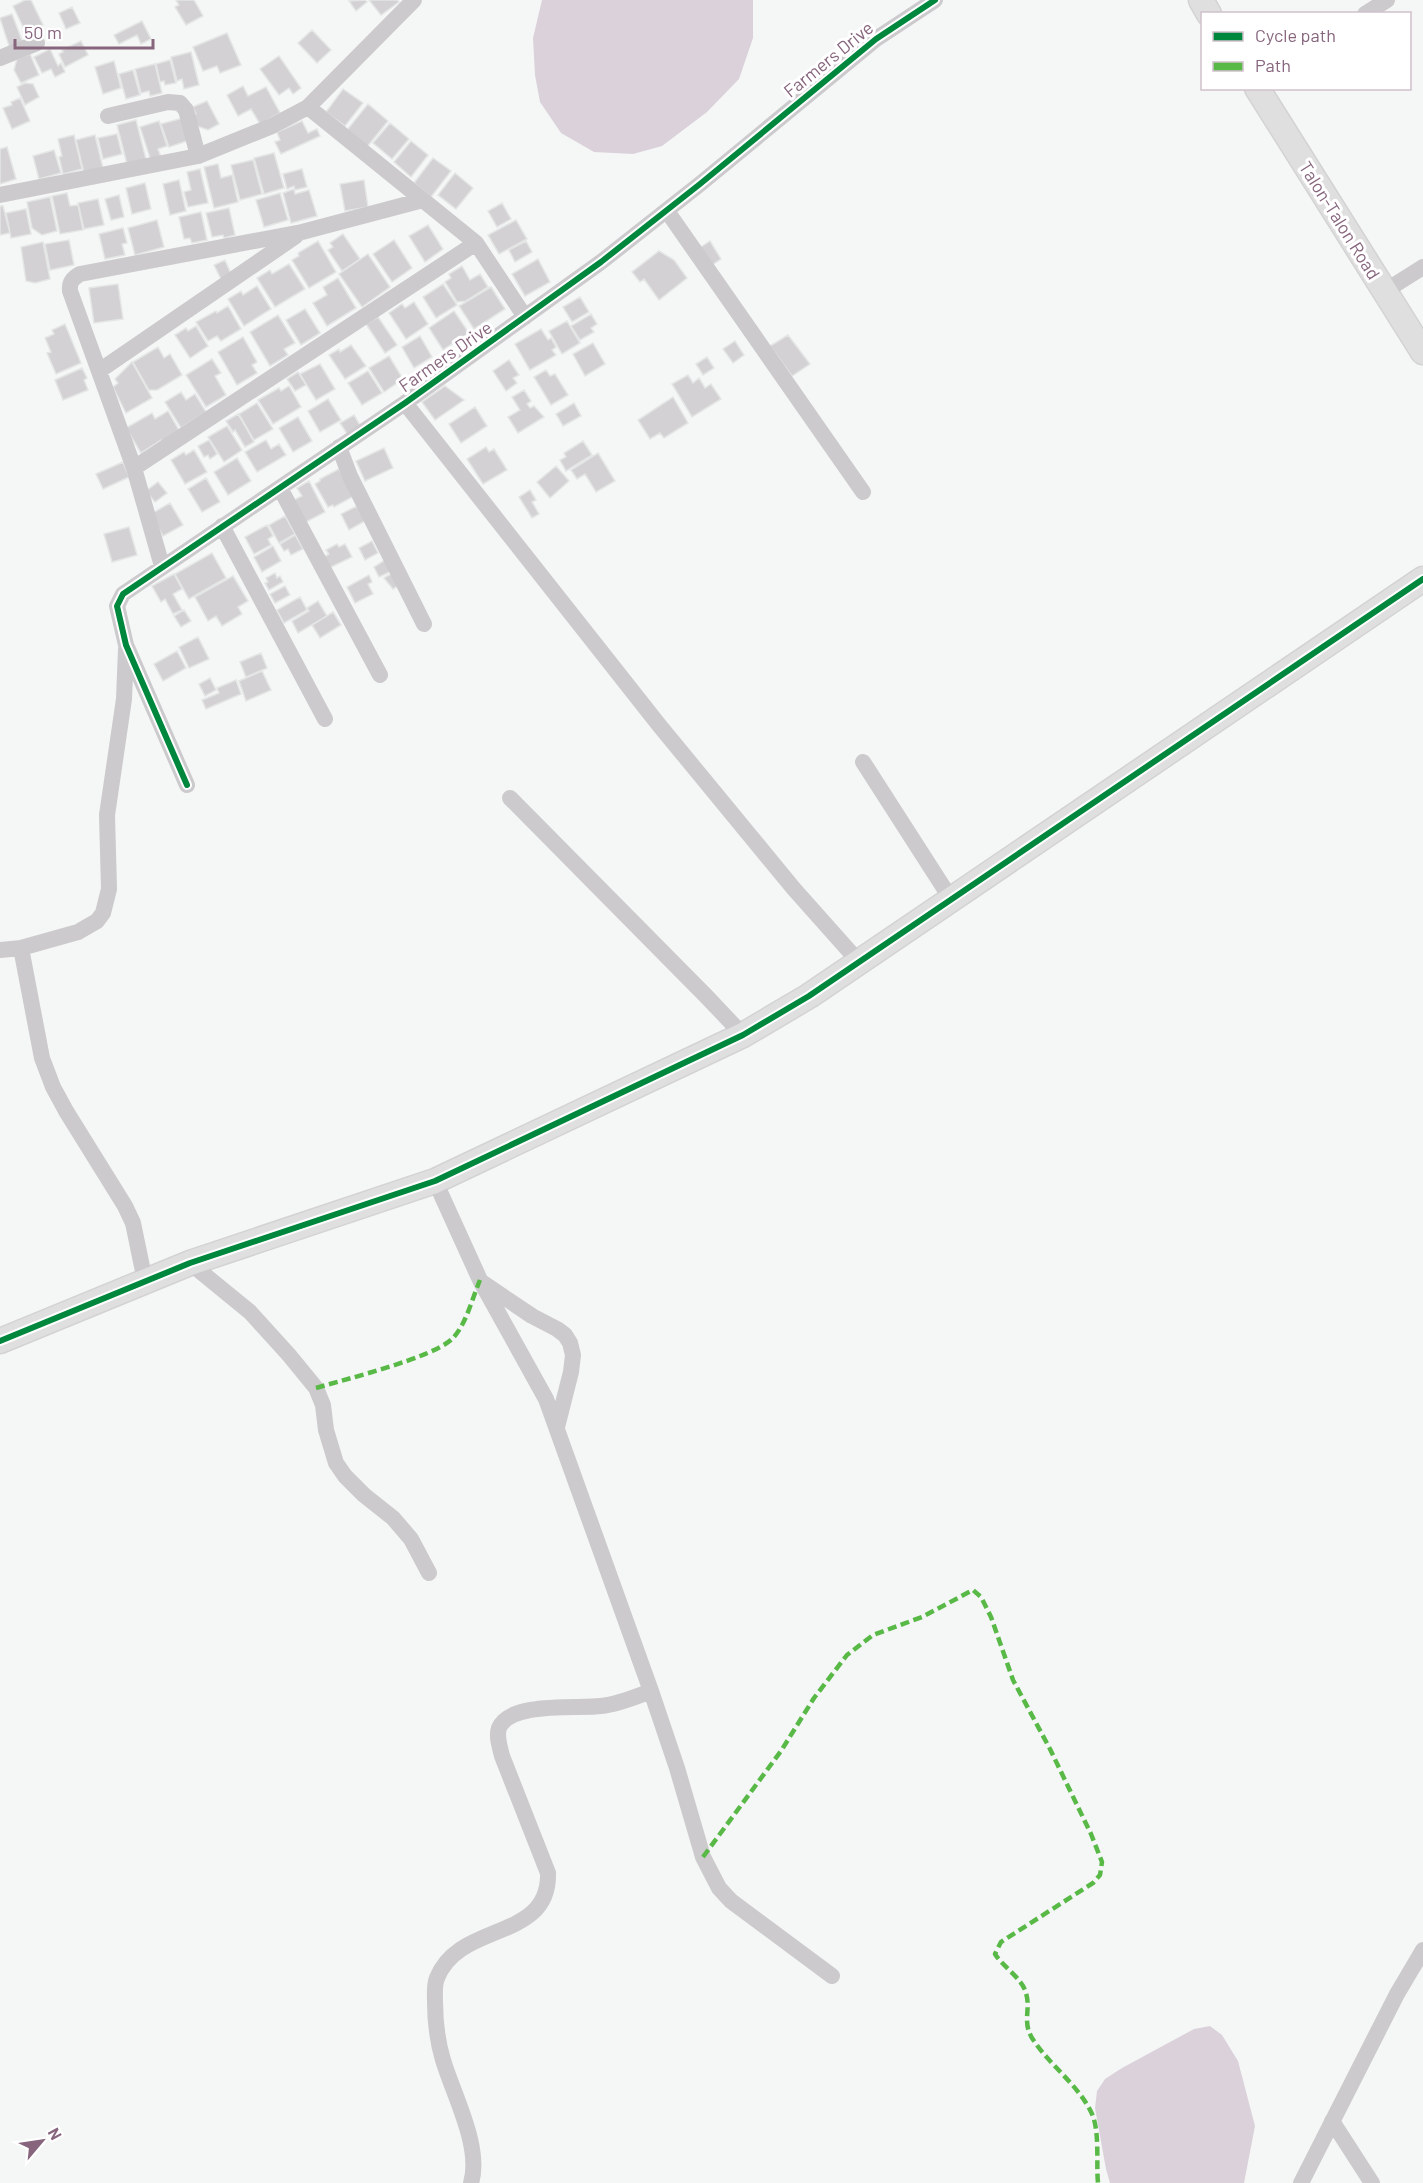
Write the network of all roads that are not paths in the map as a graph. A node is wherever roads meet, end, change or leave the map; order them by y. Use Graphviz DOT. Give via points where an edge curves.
graph roads {
  1 [pos="414,0"];
  2 [pos="935,0"];
  3 [pos="1387,0"];
  4 [pos="1368,12"];
  5 [pos="37,43"];
  6 [pos="0,58"];
  7 [pos="1258,90"];
  8 [pos="309,106"];
  9 [pos="108,116"];
  10 [pos="198,156"];
  11 [pos="0,195"];
  12 [pos="423,200"];
  13 [pos="667,211"];
  14 [pos="302,232"];
  15 [pos="476,243"];
  16 [pos="1423,267"];
  17 [pos="1385,291"];
  18 [pos="525,317"];
  19 [pos="1423,352"];
  20 [pos="99,371"];
  21 [pos="405,403"];
  22 [pos="339,447"];
  23 [pos="134,468"];
  24 [pos="280,488"];
  25 [pos="863,492"];
  26 [pos="222,526"];
  27 [pos="162,566"];
  28 [pos="1423,579"];
  29 [pos="424,624"];
  30 [pos="126,645"];
  31 [pos="380,675"];
  32 [pos="325,720"];
  33 [pos="863,762"];
  34 [pos="186,785"];
  35 [pos="510,798"];
  36 [pos="951,899"];
  37 [pos="21,948"];
  38 [pos="0,950"];
  39 [pos="859,962"];
  40 [pos="743,1035"];
  41 [pos="435,1181"];
  42 [pos="190,1263"];
  43 [pos="480,1280"];
  44 [pos="145,1281"];
  45 [pos="0,1341"];
  46 [pos="556,1428"];
  47 [pos="429,1573"];
  48 [pos="651,1690"];
  49 [pos="1423,1950"];
  50 [pos="832,1976"];
  51 [pos="1332,2121"];
  52 [pos="471,2183"];
  53 [pos="1301,2183"];
  54 [pos="1372,2183"];
  1 -- 8 [label="street"];
  2 -- 13 [label="street, Farmers Drive" via="876,39"];
  3 -- 4 [label="street"];
  5 -- 6 [label="street"];
  7 -- 17 [label="street, Talon-Talon Road"];
  8 -- 10 [label="street" via="243,140"];
  8 -- 12 [label="street"];
  9 -- 10 [label="street" via="168,102 180,103 186,110"];
  10 -- 11 [label="street"];
  12 -- 14 [label="street"];
  12 -- 15 [label="street"];
  13 -- 18 [label="street, Farmers Drive"];
  13 -- 25 [label="street"];
  14 -- 20 [label="street"];
  14 -- 20 [label="street" via="73,278 70,291"];
  15 -- 18 [label="street"];
  15 -- 23 [label="street"];
  16 -- 17 [label="street"];
  17 -- 19 [label="street, Talon-Talon Road"];
  18 -- 21 [label="street, Farmers Drive"];
  20 -- 23 [label="street"];
  21 -- 22 [label="street, Farmers Drive"];
  21 -- 39 [label="street" via="659,725"];
  22 -- 24 [label="street, Farmers Drive"];
  22 -- 29 [label="street"];
  23 -- 27 [label="street"];
  24 -- 26 [label="street, Farmers Drive"];
  24 -- 31 [label="street"];
  26 -- 27 [label="street, Farmers Drive"];
  26 -- 32 [label="street"];
  27 -- 30 [label="street, Farmers Drive" via="119,599 117,606"];
  28 -- 36 [label="street"];
  30 -- 34 [label="street, Farmers Drive"];
  30 -- 37 [label="street" via="124,699 107,815 108,899 97,921 78,932"];
  33 -- 36 [label="street"];
  35 -- 40 [label="street"];
  36 -- 39 [label="street"];
  37 -- 38 [label="street"];
  37 -- 44 [label="street" via="42,1058 66,1112 133,1223"];
  39 -- 40 [label="street"];
  40 -- 41 [label="street"];
  41 -- 42 [label="street"];
  41 -- 43 [label="street"];
  42 -- 44 [label="street"];
  42 -- 47 [label="street" via="250,1312 316,1388 336,1463 411,1539"];
  43 -- 46 [label="street" via="532,1372"];
  43 -- 46 [label="street" via="557,1329 570,1343 571,1372"];
  44 -- 45 [label="street"];
  46 -- 48 [label="street"];
  48 -- 50 [label="street" via="703,1857 719,1888"];
  48 -- 52 [label="street" via="600,1706 536,1709 507,1719 500,1726 497,1736 502,1755 549,1873 549,1888 529,1916 458,1950 446,1961 436,1980 435,2025 465,2120 471,2148"];
  49 -- 51 [label="street"];
  51 -- 53 [label="street"];
  51 -- 54 [label="street"];
}
